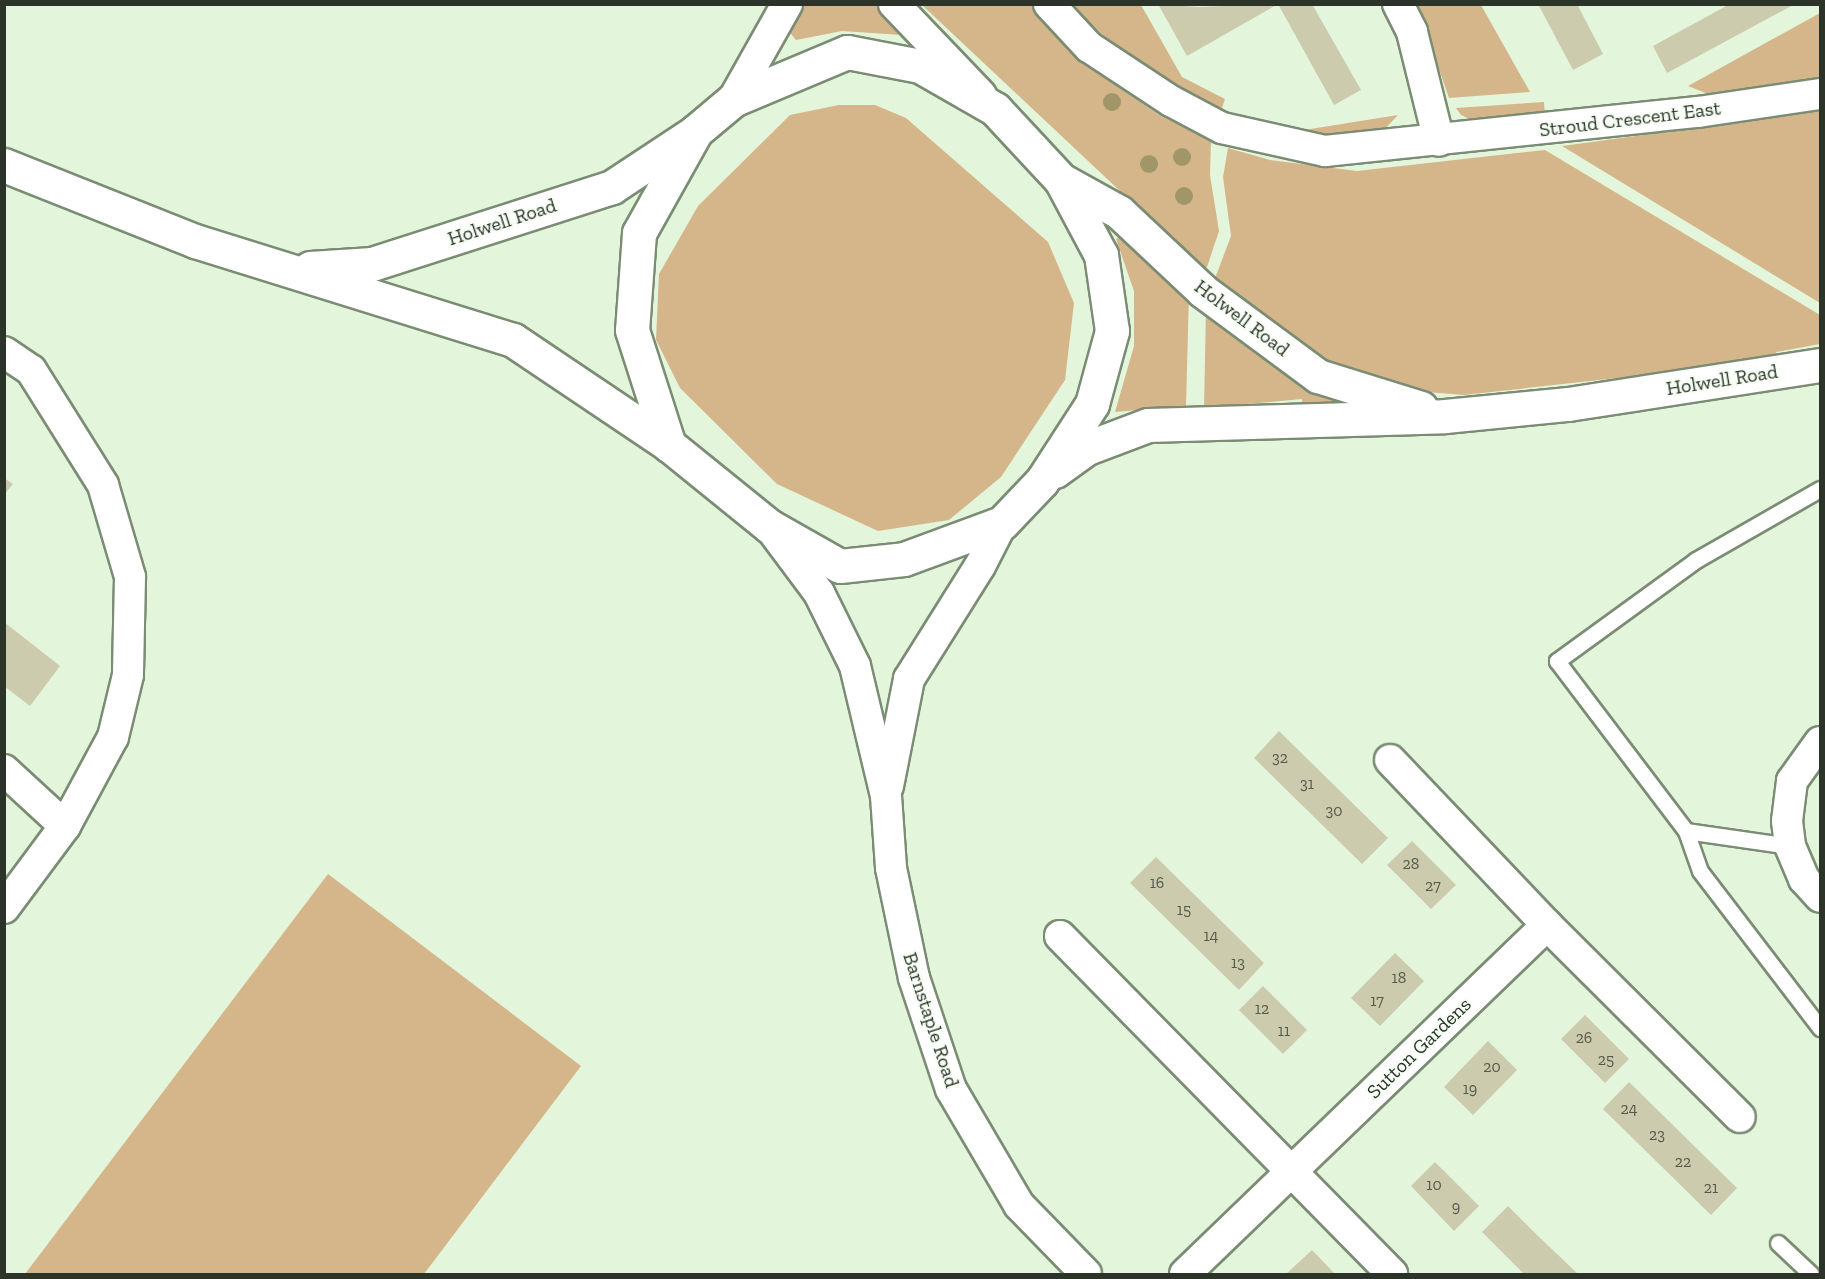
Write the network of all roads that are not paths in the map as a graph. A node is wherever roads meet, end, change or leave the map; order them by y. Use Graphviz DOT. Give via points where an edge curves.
graph roads {
  1 [pos="787,4"];
  2 [pos="894,4"];
  3 [pos="1049,4"];
  4 [pos="1398,4"];
  5 [pos="1821,94"];
  6 [pos="733,100"];
  7 [pos="995,109"];
  8 [pos="696,131"];
  9 [pos="1439,141"];
  10 [pos="4,165"];
  11 [pos="1061,180"];
  12 [pos="293,269"];
  13 [pos="4,352"];
  14 [pos="1821,365"];
  15 [pos="1445,416"];
  16 [pos="669,444"];
  17 [pos="1042,481"];
  18 [pos="1821,489"];
  19 [pos="1002,523"];
  20 [pos="769,526"];
  21 [pos="1821,742"];
  22 [pos="1390,759"];
  23 [pos="4,770"];
  24 [pos="886,796"];
  25 [pos="65,826"];
  26 [pos="1686,831"];
  27 [pos="1790,846"];
  28 [pos="1821,897"];
  29 [pos="4,908"];
  30 [pos="1547,925"];
  31 [pos="1060,936"];
  32 [pos="1821,1028"];
  33 [pos="1740,1117"];
  34 [pos="1291,1170"];
  35 [pos="1778,1243"];
  36 [pos="1086,1275"];
  37 [pos="1185,1275"];
  38 [pos="1392,1275"];
  39 [pos="1811,1275"];
  1 -- 6 [label="street"];
  2 -- 7 [label="street"];
  3 -- 9 [label="street, Stroud Crescent East" via="1089,46 1171,101 1222,128 1325,151"];
  4 -- 9 [label="street" via="1412,32"];
  5 -- 9 [label="street, Stroud Crescent East"];
  6 -- 7 [label="street" via="847,52 920,66"];
  6 -- 8 [label="street"];
  7 -- 11 [label="street"];
  8 -- 12 [label="street, Holwell Road" via="612,187 372,264"];
  8 -- 16 [label="street" via="639,233 632,330"];
  10 -- 12 [label="street, Holwell Road" via="195,241"];
  11 -- 15 [label="street, Holwell Road" via="1119,212 1203,291 1318,376"];
  11 -- 17 [label="street" via="1101,255 1112,331 1092,404"];
  12 -- 16 [label="street, Holwell Road" via="513,340"];
  13 -- 25 [label="street" via="31,370 104,485 130,577 128,675 113,737"];
  14 -- 15 [label="street, Holwell Road" via="1568,404"];
  15 -- 17 [label="street, Holwell Road" via="1148,425 1087,448"];
  16 -- 20 [label="street, Holwell Road"];
  17 -- 19 [label="street"];
  18 -- 26 [label="lane" via="1696,560 1557,661"];
  19 -- 20 [label="street, Holwell Road" via="904,559 840,566"];
  19 -- 24 [label="street, Barnstaple Road" via="980,566 909,679"];
  20 -- 24 [label="street, Barnstaple Road" via="819,593 855,666"];
  21 -- 27 [label="street" via="1792,781 1787,821"];
  22 -- 30 [label="street"];
  23 -- 25 [label="street"];
  24 -- 36 [label="street, Barnstaple Road" via="891,868 914,978 951,1089 1019,1205"];
  25 -- 29 [label="street"];
  26 -- 27 [label="lane"];
  26 -- 32 [label="lane" via="1700,872"];
  27 -- 28 [label="street" via="1804,879"];
  30 -- 33 [label="street"];
  30 -- 34 [label="street, Sutton Gardens"];
  31 -- 34 [label="street"];
  34 -- 37 [label="street, Sutton Gardens"];
  34 -- 38 [label="street"];
  35 -- 39 [label="lane"];
}
